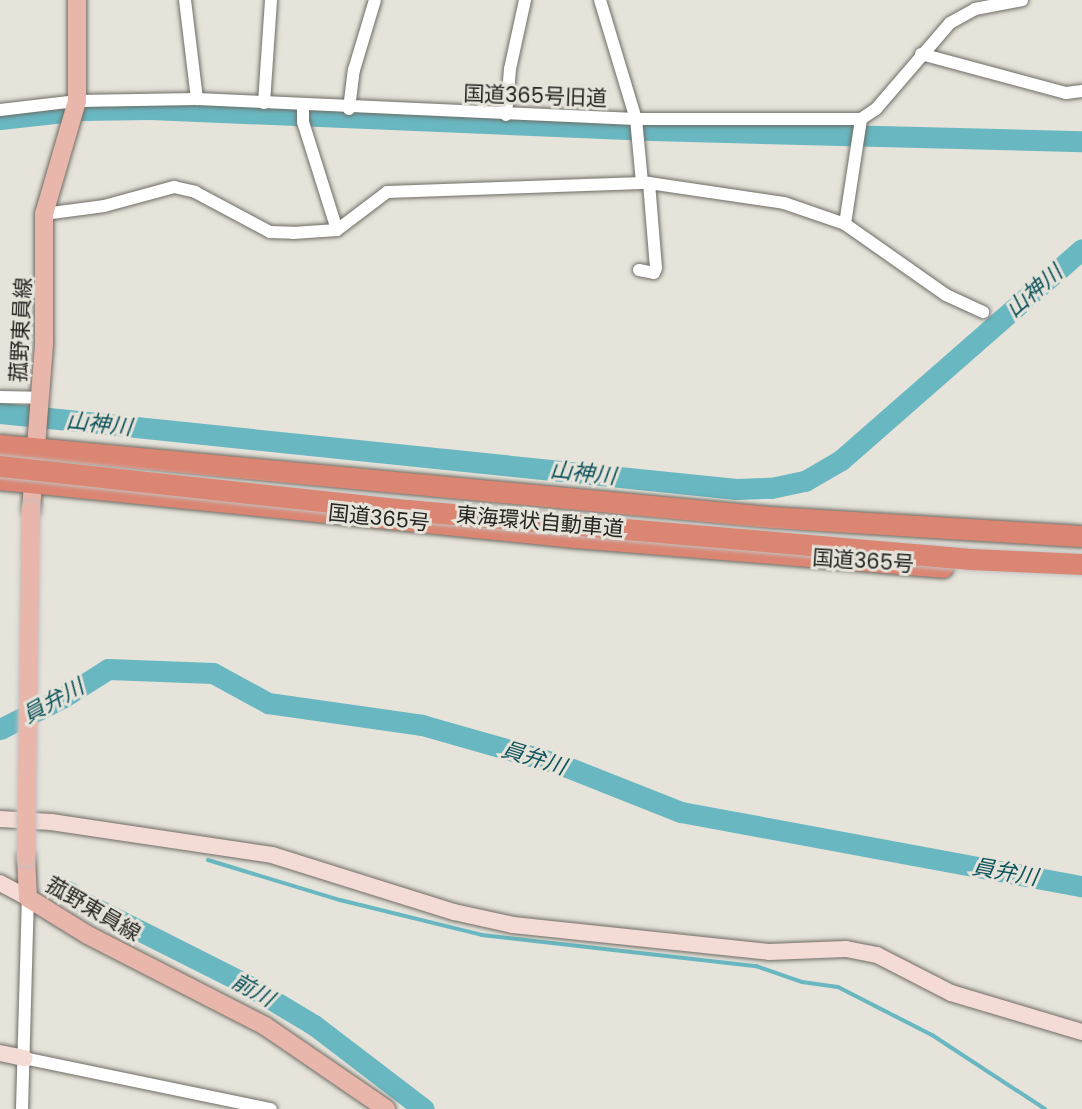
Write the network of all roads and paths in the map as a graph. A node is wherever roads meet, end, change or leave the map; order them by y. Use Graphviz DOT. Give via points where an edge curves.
graph roads {
  1 [pos="76,0"];
  2 [pos="185,0"];
  3 [pos="271,0"];
  4 [pos="375,0"];
  5 [pos="525,0"];
  6 [pos="600,0"];
  7 [pos="1022,0"];
  8 [pos="921,54"];
  9 [pos="1082,91"];
  10 [pos="197,99"];
  11 [pos="264,103"];
  12 [pos="74,109"];
  13 [pos="349,109"];
  14 [pos="0,110"];
  15 [pos="303,112"];
  16 [pos="506,115"];
  17 [pos="860,123"];
  18 [pos="637,126"];
  19 [pos="646,183"];
  20 [pos="44,214"];
  21 [pos="845,224"];
  22 [pos="337,230"];
  23 [pos="639,270"];
  24 [pos="983,312"];
  25 [pos="0,397"];
  26 [pos="38,401"];
  27 [pos="36,443"];
  28 [pos="0,445"];
  29 [pos="0,466"];
  30 [pos="0,479"];
  31 [pos="32,482"];
  32 [pos="1082,536"];
  33 [pos="1082,564"];
  34 [pos="1082,574"];
  35 [pos="0,819"];
  36 [pos="0,883"];
  37 [pos="28,898"];
  38 [pos="1082,1032"];
  39 [pos="0,1053"];
  40 [pos="24,1058"];
  41 [pos="22,1109"];
  42 [pos="271,1109"];
  43 [pos="386,1109"];
  1 -- 12 [label="main road, 菰野東員線"];
  2 -- 10 [label="street"];
  3 -- 11 [label="street"];
  4 -- 13 [label="street" via="354,70"];
  5 -- 16 [label="street" via="510,69"];
  6 -- 18 [label="street"];
  7 -- 8 [label="street" via="975,9 950,23"];
  8 -- 9 [label="street" via="1066,93"];
  8 -- 17 [label="street"];
  10 -- 11 [label="street, 国道365号旧道"];
  10 -- 12 [label="street, 国道365号旧道"];
  11 -- 15 [label="street, 国道365号旧道"];
  12 -- 14 [label="street, 国道365号旧道"];
  12 -- 20 [label="main road, 菰野東員線"];
  13 -- 15 [label="street, 国道365号旧道"];
  13 -- 16 [label="street, 国道365号旧道"];
  15 -- 22 [label="street"];
  16 -- 18 [label="street, 国道365号旧道"];
  17 -- 18 [label="street, 国道365号旧道"];
  17 -- 21 [label="street"];
  18 -- 19 [label="street"];
  19 -- 21 [label="street" via="784,203"];
  19 -- 22 [label="street" via="387,192"];
  19 -- 23 [label="street" via="656,268 654,273"];
  20 -- 22 [label="street" via="104,206 174,187 195,192 270,232"];
  20 -- 26 [label="main road, 菰野東員線" via="44,342"];
  21 -- 24 [label="street" via="946,295"];
  25 -- 26 [label="street"];
  26 -- 27 [label="main road, 菰野東員線"];
  27 -- 28 [label="highway, 国道365号"];
  27 -- 31 [label="main road, 菰野東員線"];
  27 -- 32 [label="highway, 国道365号" via="770,517"];
  29 -- 33 [label="highway, 東海環状自動車道, bridge" via="488,518 971,559"];
  30 -- 31 [label="highway, 国道365号"];
  31 -- 34 [label="highway, 国道365号" via="574,537"];
  31 -- 37 [label="main road, 菰野東員線, bridge"];
  35 -- 38 [label="street" via="51,822 272,855 454,912 513,926 769,952 846,949 877,955 951,993"];
  36 -- 37 [label="street"];
  37 -- 40 [label="street"];
  37 -- 43 [label="main road, 菰野東員線" via="88,935 265,1026"];
  39 -- 40 [label="street"];
  40 -- 41 [label="street"];
  40 -- 42 [label="street"];
}
